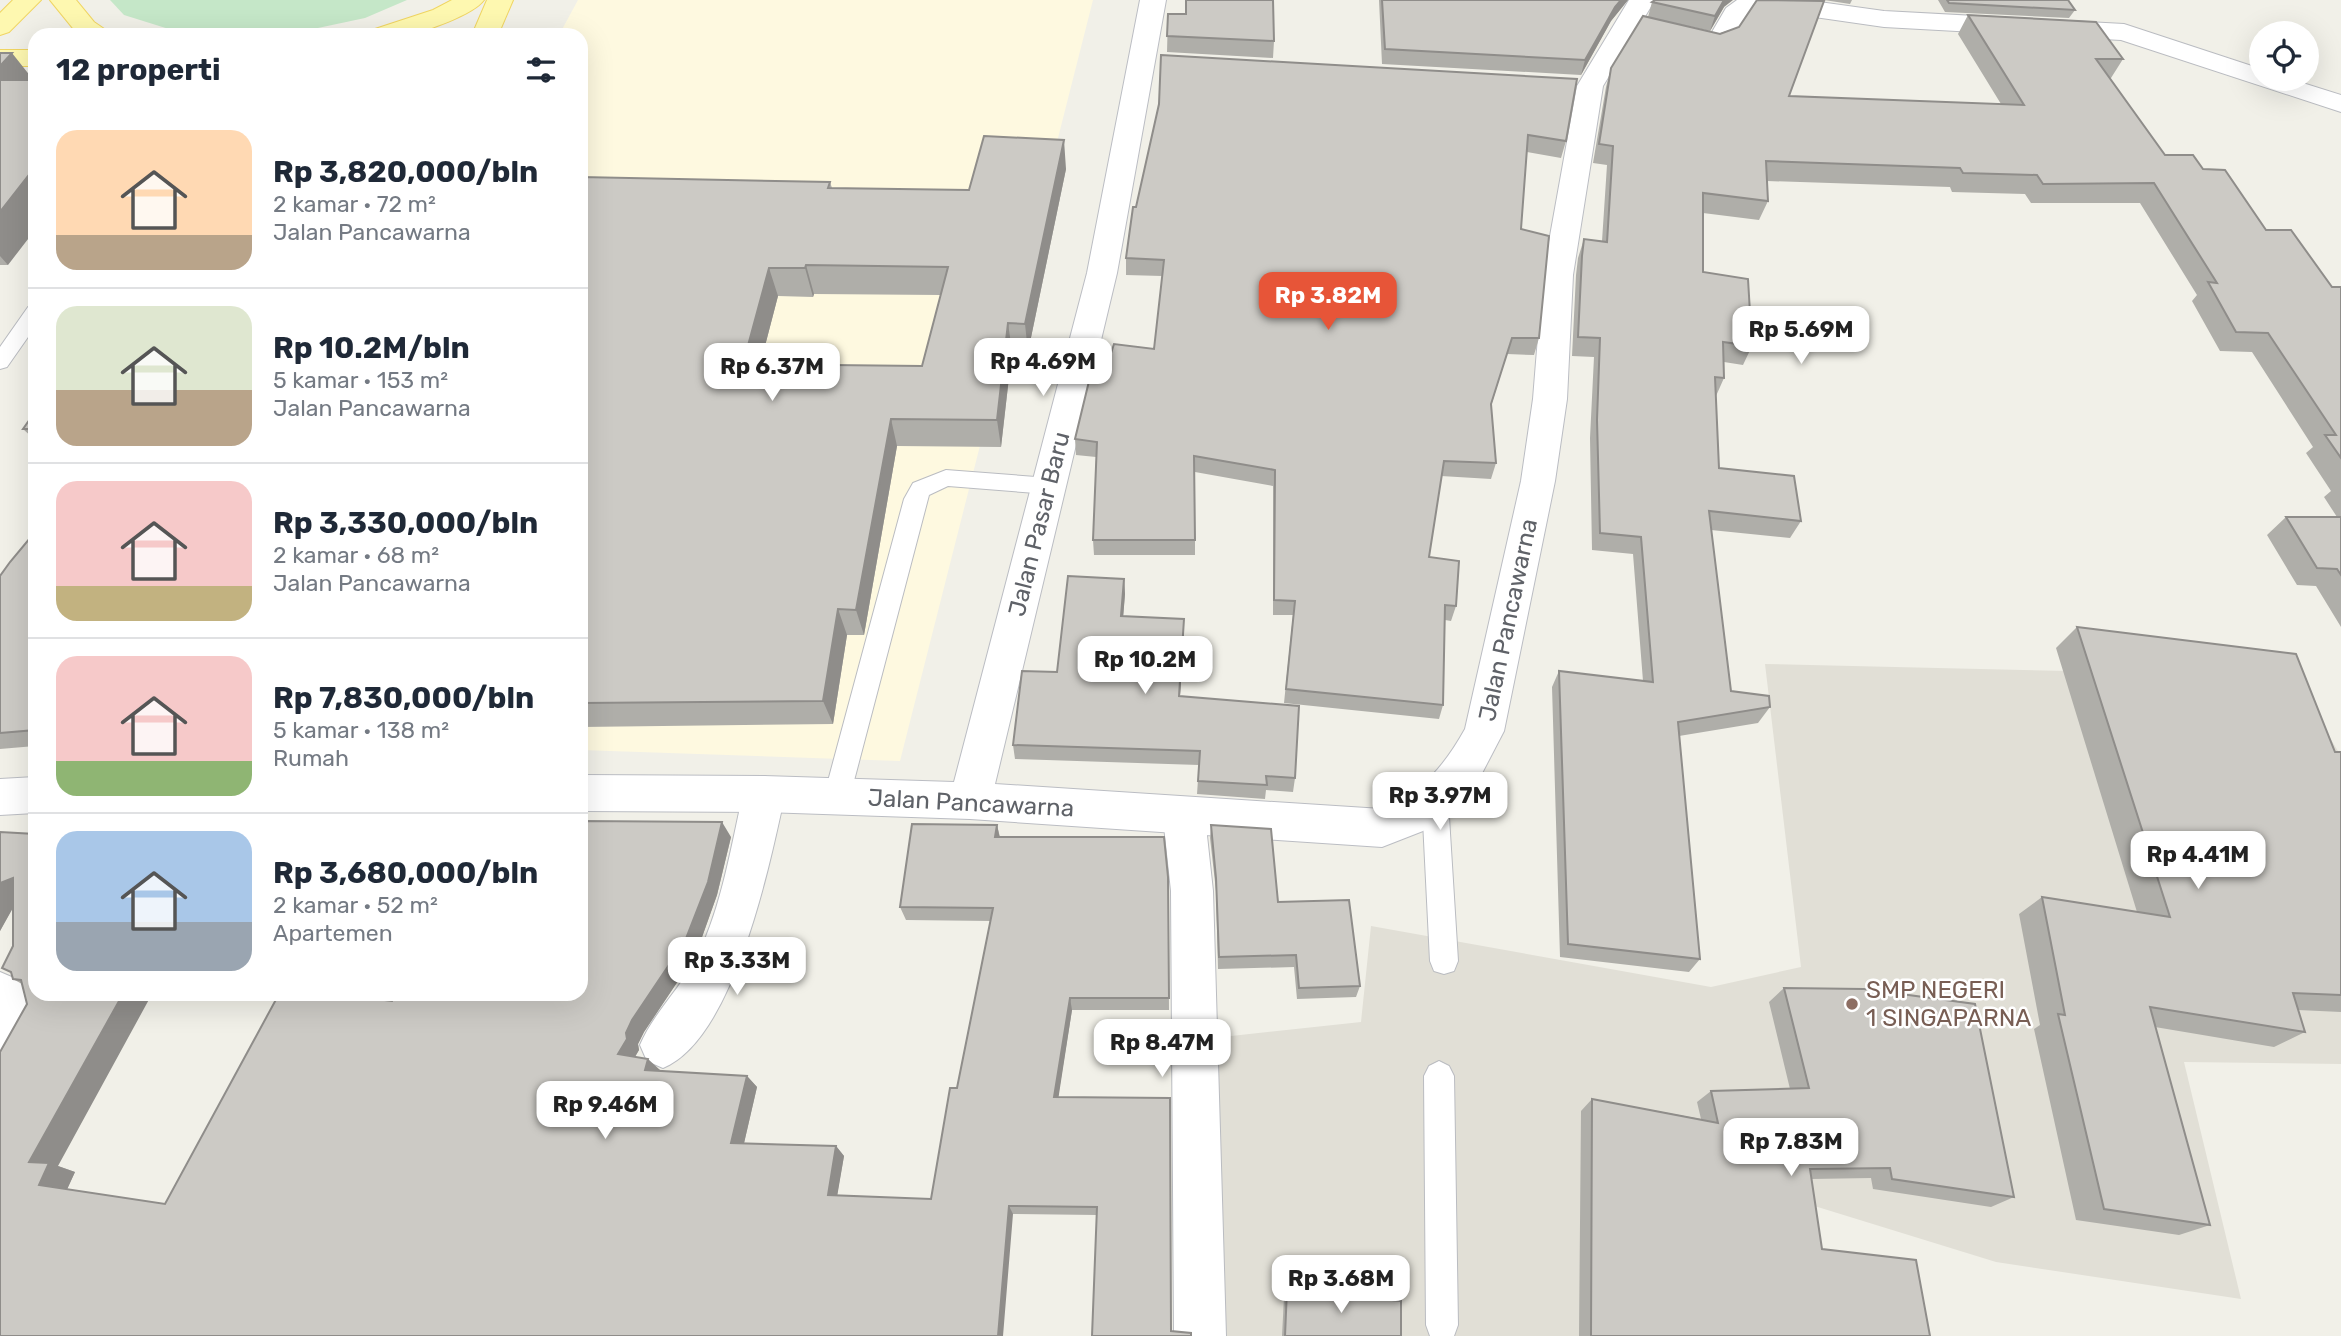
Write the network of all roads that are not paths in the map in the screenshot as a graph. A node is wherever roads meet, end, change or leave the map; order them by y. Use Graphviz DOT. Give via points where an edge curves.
graph roads {
  1 [pos="26,0"];
  2 [pos="63,0"];
  3 [pos="471,0"];
  4 [pos="500,0"];
  5 [pos="1153,0"];
  6 [pos="1634,11"];
  7 [pos="0,14"];
  8 [pos="0,27"];
  9 [pos="87,28"];
  10 [pos="402,28"];
  11 [pos="488,28"];
  12 [pos="0,58"];
  13 [pos="28,58"];
  14 [pos="2249,74"];
  15 [pos="2302,91"];
  16 [pos="2341,104"];
  17 [pos="28,322"];
  18 [pos="0,362"];
  19 [pos="1049,486"];
  20 [pos="588,793"];
  21 [pos="764,794"];
  22 [pos="28,795"];
  23 [pos="837,796"];
  24 [pos="0,797"];
  25 [pos="970,801"];
  26 [pos="1435,802"];
  27 [pos="1184,817"];
  28 [pos="1444,961"];
  29 [pos="0,994"];
  30 [pos="663,1045"];
  31 [pos="0,1060"];
  32 [pos="1439,1076"];
  33 [pos="1442,1325"];
  34 [pos="1200,1336"];
  1 -- 7 [label="main road"];
  1 -- 8 [label="main road"];
  2 -- 9 [label="main road"];
  3 -- 10 [label="main road"];
  4 -- 11 [label="main road"];
  5 -- 19 [label="street, Jalan Pasar Baru" via="1156,61"];
  6 -- 14 [label="street" via="1712,42 1721,39 1743,6 1766,2 1884,19 2124,32"];
  6 -- 26 [label="street, Jalan Pancawarna" via="1576,85 1550,399 1538,481 1484,731 1464,769"];
  12 -- 13 [label="main road"];
  15 -- 16 [label="street"];
  17 -- 18 [label="lane"];
  19 -- 23 [label="lane" via="946,478 921,489"];
  19 -- 25 [label="street, Jalan Pasar Baru"];
  20 -- 21 [label="street, Jalan Pancawarna"];
  21 -- 23 [label="street, Jalan Pancawarna"];
  21 -- 30 [label="street" via="736,908 714,970"];
  22 -- 24 [label="street"];
  23 -- 25 [label="street, Jalan Pancawarna"];
  25 -- 27 [label="street, Jalan Pancawarna"];
  26 -- 27 [label="street, Jalan Pancawarna" via="1382,828"];
  26 -- 28 [label="lane"];
  27 -- 34 [label="street" via="1192,891"];
  29 -- 31 [label="street" via="26,1005 26,1015"];
  32 -- 33 [label="lane"];
}
